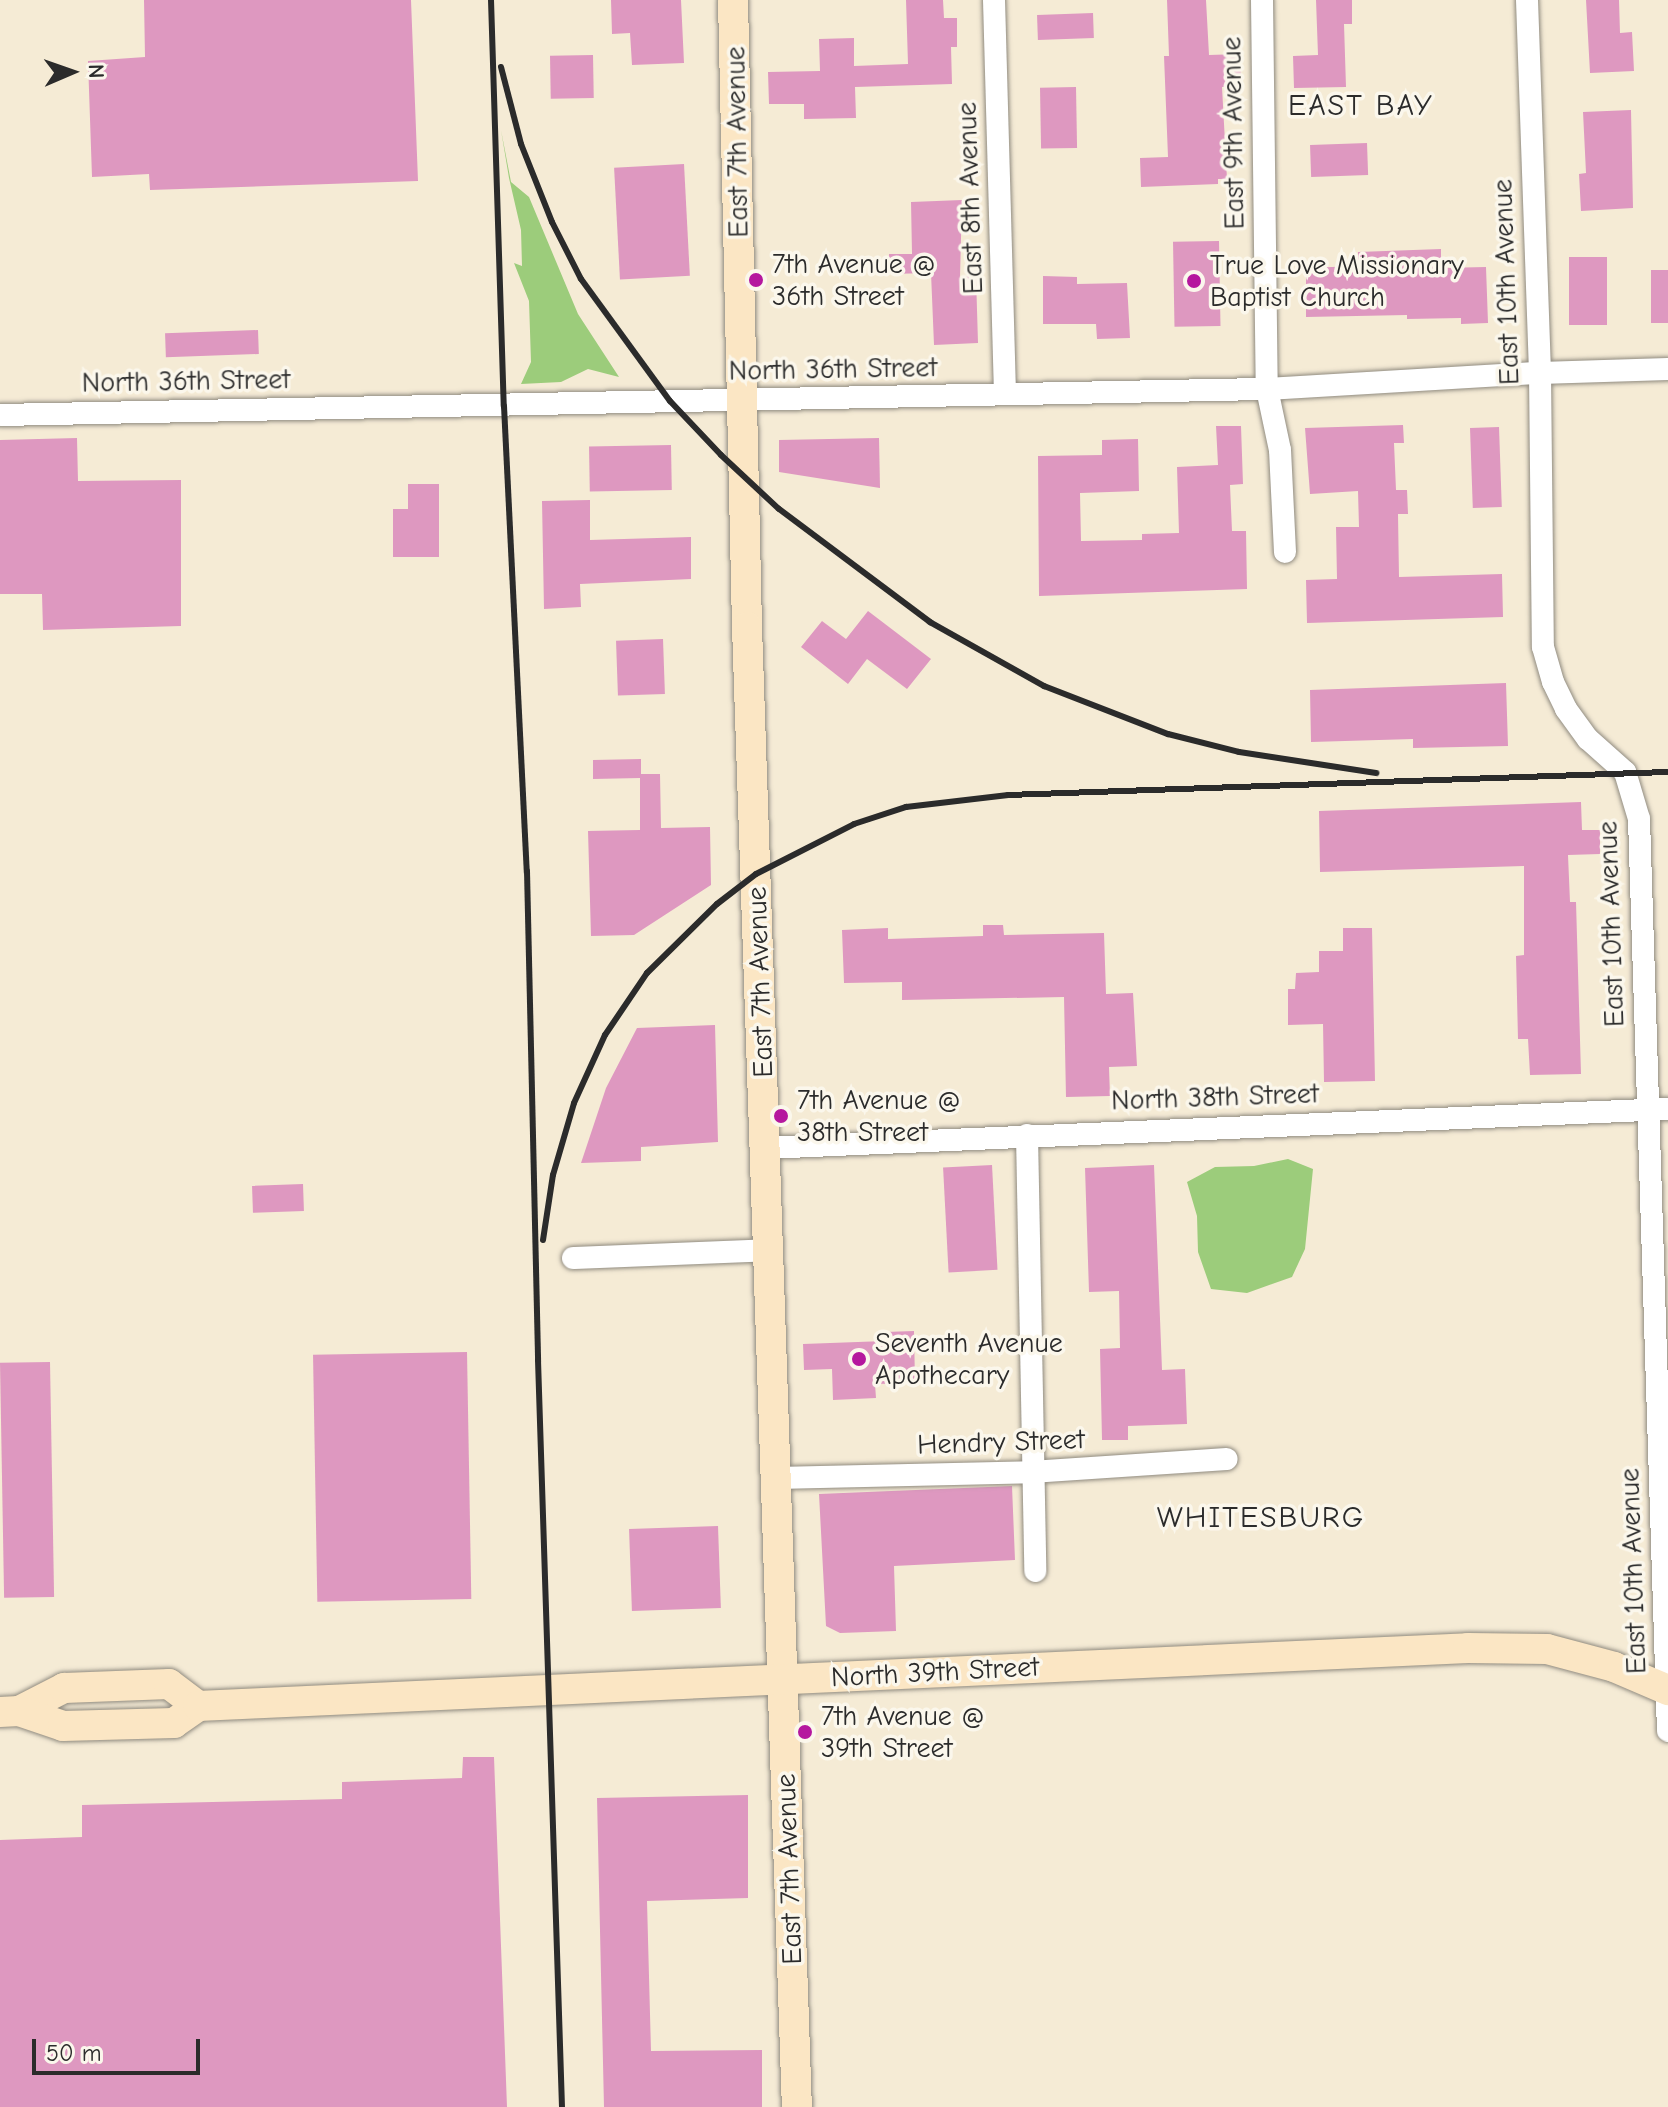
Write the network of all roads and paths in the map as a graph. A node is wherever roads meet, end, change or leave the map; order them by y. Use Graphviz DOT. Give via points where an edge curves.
graph roads {
  1 [pos="733,0"];
  2 [pos="994,0"];
  3 [pos="1262,0"];
  4 [pos="1527,0"];
  5 [pos="1668,369"];
  6 [pos="1540,373"];
  7 [pos="1267,389"];
  8 [pos="1005,394"];
  9 [pos="742,401"];
  10 [pos="0,415"];
  11 [pos="1285,552"];
  12 [pos="1658,1110"];
  13 [pos="1027,1135"];
  14 [pos="765,1148"];
  15 [pos="769,1250"];
  16 [pos="573,1258"];
  17 [pos="1227,1459"];
  18 [pos="1031,1472"];
  19 [pos="776,1478"];
  20 [pos="1035,1571"];
  21 [pos="782,1679"];
  22 [pos="1667,1689"];
  23 [pos="10,1711"];
  24 [pos="1668,1731"];
  25 [pos="797,2107"];
  1 -- 9 [label="street, East 7th Avenue"];
  2 -- 8 [label="street, East 8th Avenue"];
  3 -- 7 [label="street, East 9th Avenue"];
  4 -- 6 [label="street, East 10th Avenue"];
  5 -- 6 [label="street, North 36th Street"];
  6 -- 7 [label="street, North 36th Street"];
  6 -- 12 [label="street, East 10th Avenue" via="1543,647 1566,709 1588,739 1625,772 1639,819"];
  7 -- 8 [label="street, North 36th Street"];
  7 -- 11 [label="street, East 9th Avenue" via="1280,450"];
  8 -- 9 [label="street, North 36th Street"];
  9 -- 10 [label="street, North 36th Street"];
  9 -- 14 [label="street, East 7th Avenue"];
  12 -- 13 [label="street, North 38th Street"];
  12 -- 22 [label="street, East 10th Avenue"];
  13 -- 14 [label="street, North 38th Street"];
  13 -- 18 [label="street"];
  14 -- 15 [label="street, East 7th Avenue"];
  15 -- 16 [label="street"];
  15 -- 19 [label="street, East 7th Avenue"];
  17 -- 18 [label="street, Hendry Street"];
  18 -- 19 [label="street, Hendry Street"];
  18 -- 20 [label="street"];
  19 -- 21 [label="street, East 7th Avenue"];
  21 -- 22 [label="street, North 39th Street" via="1521,1647 1571,1654"];
  21 -- 23 [label="street, North 39th Street" via="198,1706 169,1684 64,1688"];
  21 -- 25 [label="street, East 7th Avenue"];
  22 -- 24 [label="street, East 10th Avenue"];
}
